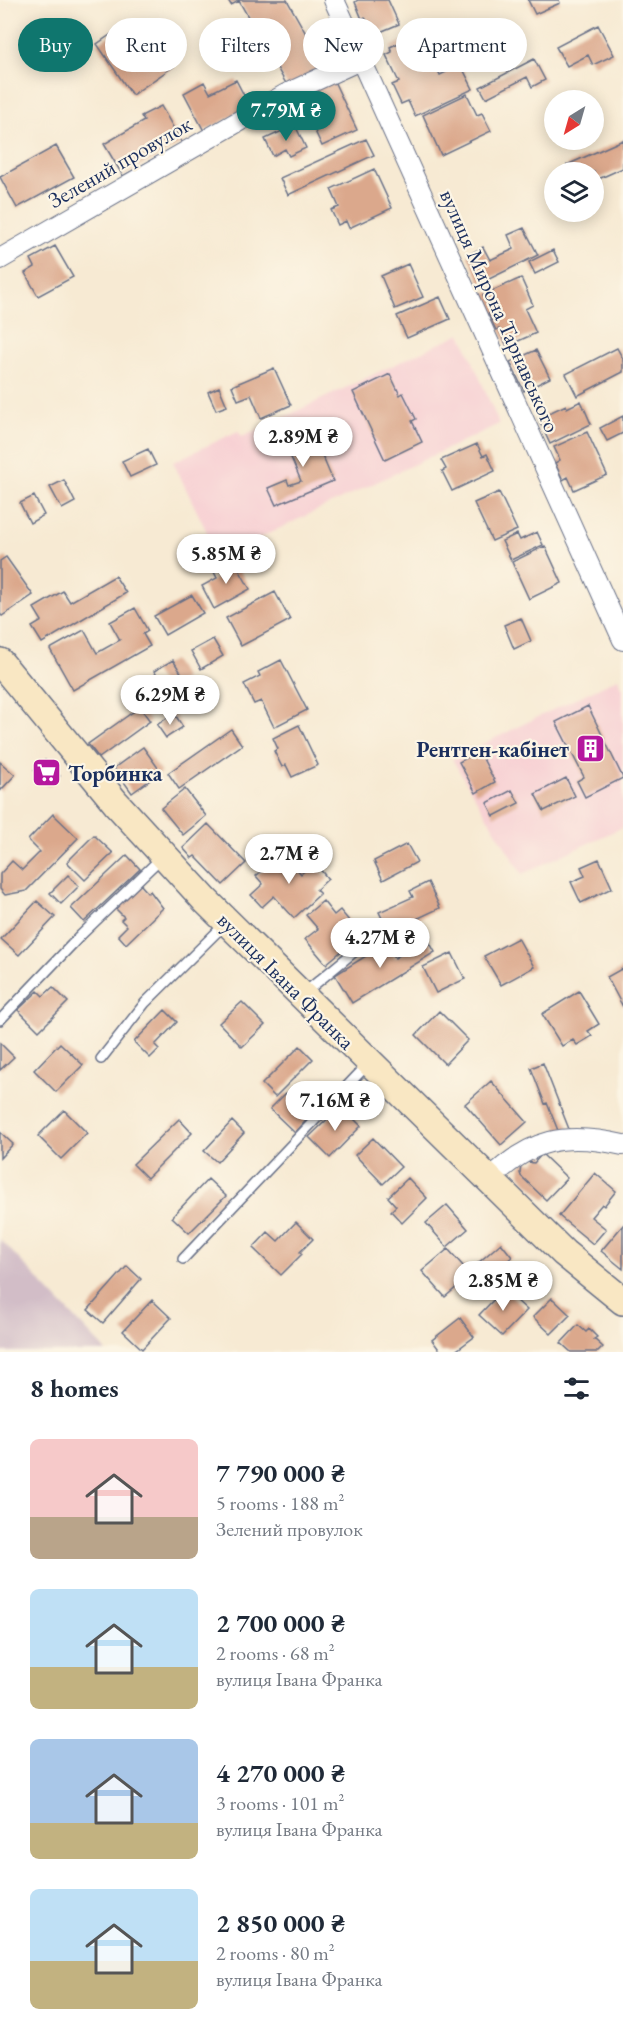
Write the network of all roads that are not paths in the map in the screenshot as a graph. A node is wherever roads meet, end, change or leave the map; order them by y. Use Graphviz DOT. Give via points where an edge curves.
graph roads {
  1 [pos="334,0"];
  2 [pos="342,18"];
  3 [pos="334,72"];
  4 [pos="365,72"];
  5 [pos="0,259"];
  6 [pos="623,640"];
  7 [pos="0,662"];
  8 [pos="163,856"];
  9 [pos="227,922"];
  10 [pos="366,942"];
  11 [pos="301,996"];
  12 [pos="0,1020"];
  13 [pos="101,1059"];
  14 [pos="369,1064"];
  15 [pos="623,1145"];
  16 [pos="488,1180"];
  17 [pos="183,1259"];
  18 [pos="623,1301"];
  1 -- 2 [label="street, вулиця Мирона Тарнавського"];
  3 -- 5 [label="street, Зелений провулок" via="286,94"];
  4 -- 6 [label="street, вулиця Мирона Тарнавського"];
  7 -- 8 [label="main road, вулиця Івана Франка"];
  8 -- 9 [label="main road, вулиця Івана Франка"];
  8 -- 12 [label="lane"];
  9 -- 11 [label="main road, вулиця Івана Франка"];
  9 -- 13 [label="lane" via="145,1003"];
  10 -- 11 [label="lane"];
  11 -- 14 [label="main road, вулиця Івана Франка"];
  14 -- 16 [label="main road, вулиця Івана Франка"];
  14 -- 17 [label="lane"];
  15 -- 16 [label="street" via="554,1140 519,1154"];
  16 -- 18 [label="main road, вулиця Івана Франка" via="564,1253"];
}
